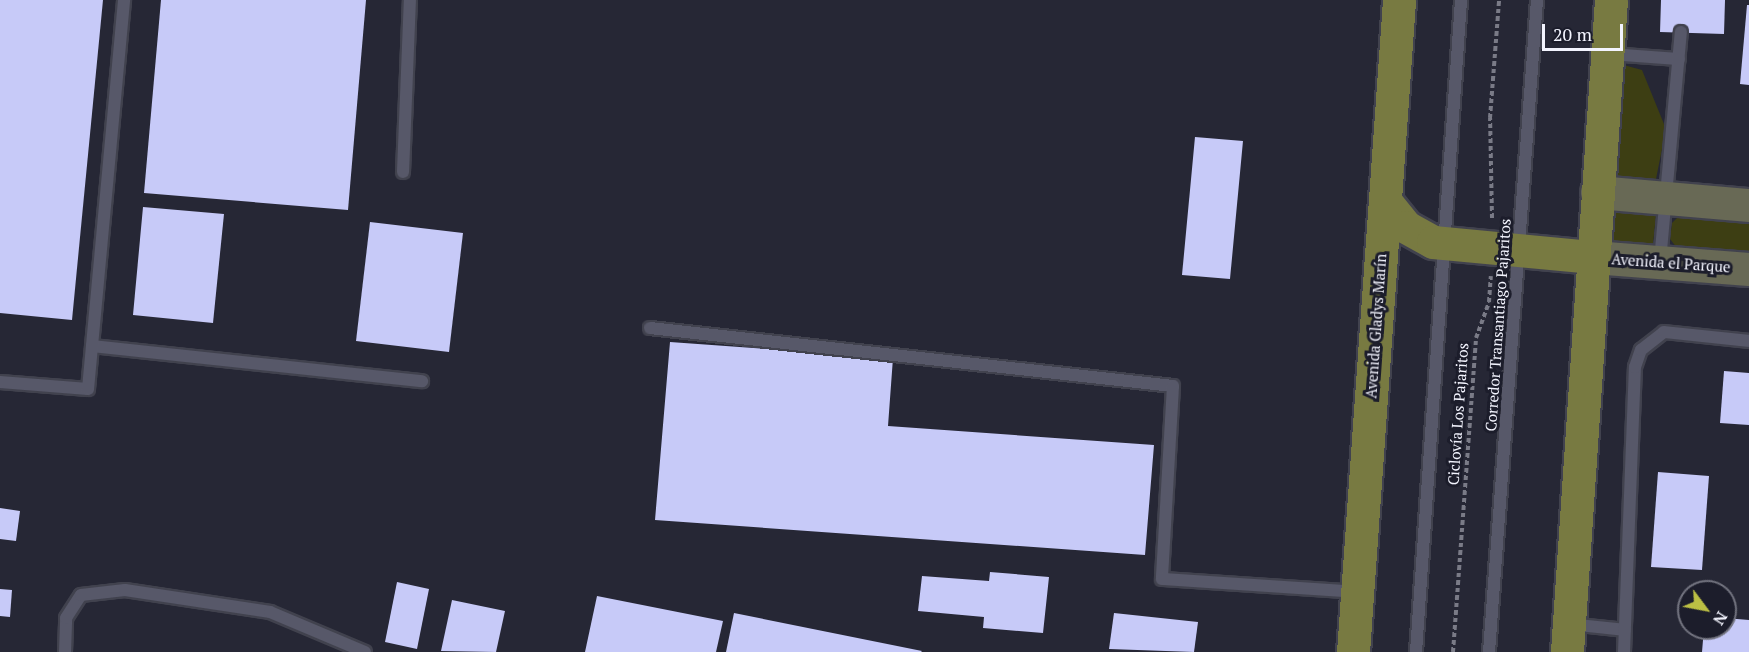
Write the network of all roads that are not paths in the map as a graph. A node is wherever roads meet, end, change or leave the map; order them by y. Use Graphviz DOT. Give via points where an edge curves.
graph roads {
  1 [pos="124,0"];
  2 [pos="410,0"];
  3 [pos="1399,0"];
  4 [pos="1461,0"];
  5 [pos="1537,0"];
  6 [pos="1611,0"];
  7 [pos="1681,32"];
  8 [pos="1607,54"];
  9 [pos="1679,59"];
  10 [pos="403,172"];
  11 [pos="1597,192"];
  12 [pos="1666,199"];
  13 [pos="1385,201"];
  14 [pos="1749,205"];
  15 [pos="1446,246"];
  16 [pos="1506,250"];
  17 [pos="1593,257"];
  18 [pos="1660,263"];
  19 [pos="1749,269"];
  20 [pos="650,328"];
  21 [pos="1749,341"];
  22 [pos="92,346"];
  23 [pos="422,381"];
  24 [pos="0,382"];
  25 [pos="1358,592"];
  26 [pos="1625,630"];
  27 [pos="1568,638"];
  28 [pos="65,652"];
  29 [pos="365,652"];
  30 [pos="1353,652"];
  31 [pos="1416,652"];
  32 [pos="1489,652"];
  33 [pos="1624,652"];
  1 -- 22 [label="lane"];
  2 -- 10 [label="lane"];
  3 -- 13 [label="main road, Avenida Gladys Marín"];
  4 -- 15 [label="lane"];
  5 -- 16 [label="lane, Corredor Transantiago Pajaritos"];
  6 -- 8 [label="main road"];
  7 -- 9 [label="lane"];
  8 -- 9 [label="lane"];
  8 -- 11 [label="main road"];
  9 -- 12 [label="lane"];
  11 -- 12 [label="street"];
  11 -- 17 [label="main road"];
  12 -- 14 [label="street"];
  12 -- 18 [label="lane"];
  13 -- 15 [label="main road" via="1406,227"];
  13 -- 25 [label="main road, Avenida Gladys Marín"];
  15 -- 16 [label="main road"];
  15 -- 31 [label="lane"];
  16 -- 17 [label="main road"];
  16 -- 32 [label="lane, Corredor Transantiago Pajaritos"];
  17 -- 18 [label="street, Avenida el Parque"];
  17 -- 27 [label="main road"];
  18 -- 19 [label="street, Avenida el Parque"];
  20 -- 25 [label="lane" via="1173,386 1162,579"];
  21 -- 26 [label="lane" via="1664,332 1641,350 1635,367"];
  22 -- 23 [label="lane"];
  22 -- 24 [label="lane" via="88,389"];
  25 -- 30 [label="main road, Avenida Gladys Marín"];
  26 -- 27 [label="lane"];
  26 -- 33 [label="lane"];
  28 -- 29 [label="lane" via="66,618 81,595 126,590 270,612"];
}
